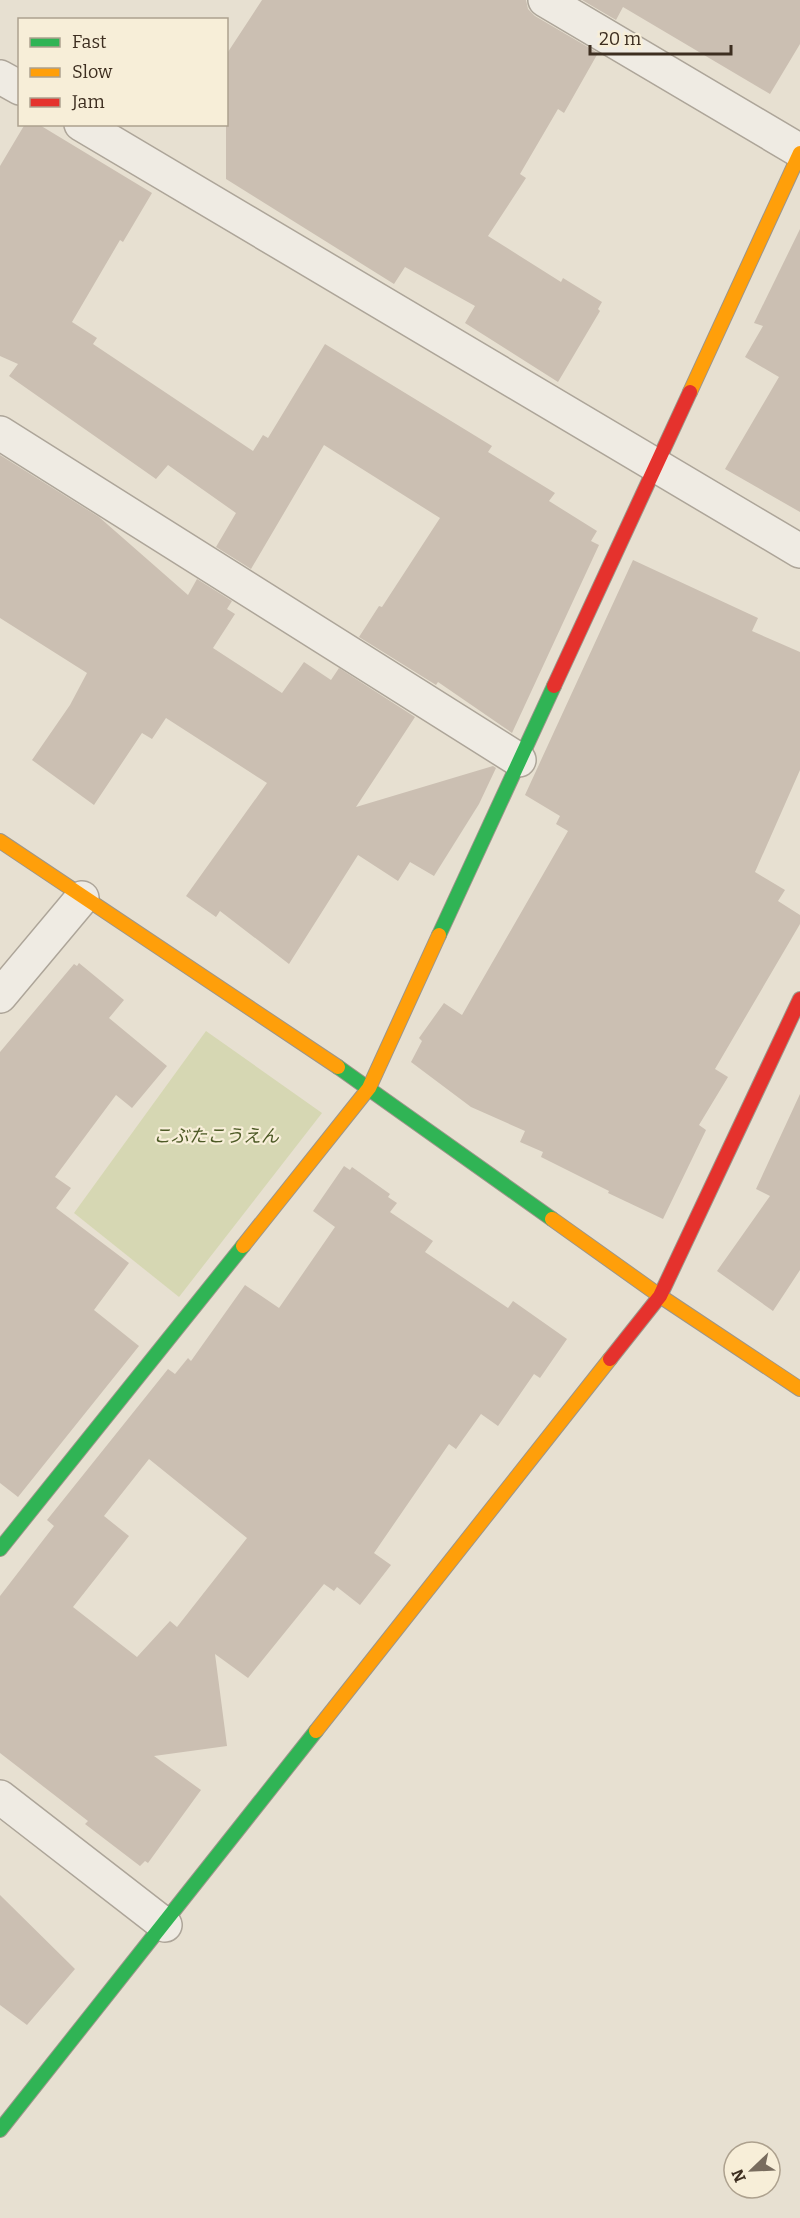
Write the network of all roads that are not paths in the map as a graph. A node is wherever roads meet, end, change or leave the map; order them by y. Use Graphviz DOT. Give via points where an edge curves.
graph roads {
  1 [pos="545,0"];
  2 [pos="0,77"];
  3 [pos="18,87"];
  4 [pos="84,126"];
  5 [pos="800,152"];
  6 [pos="0,434"];
  7 [pos="658,465"];
  8 [pos="800,551"];
  9 [pos="519,760"];
  10 [pos="0,841"];
  11 [pos="82,898"];
  12 [pos="0,996"];
  13 [pos="800,999"];
  14 [pos="369,1088"];
  15 [pos="660,1296"];
  16 [pos="800,1389"];
  17 [pos="0,1549"];
  18 [pos="0,1797"];
  19 [pos="165,1925"];
  20 [pos="0,2130"];
  1 -- 5 [label="street"];
  2 -- 3 [label="street"];
  4 -- 7 [label="street"];
  5 -- 7 [label="street"];
  6 -- 9 [label="street"];
  7 -- 8 [label="street"];
  7 -- 9 [label="street"];
  9 -- 14 [label="street"];
  10 -- 11 [label="street"];
  11 -- 12 [label="street"];
  11 -- 14 [label="street"];
  13 -- 15 [label="street"];
  14 -- 15 [label="street"];
  14 -- 17 [label="street"];
  15 -- 16 [label="street"];
  15 -- 19 [label="street"];
  18 -- 19 [label="street"];
  19 -- 20 [label="street"];
}
